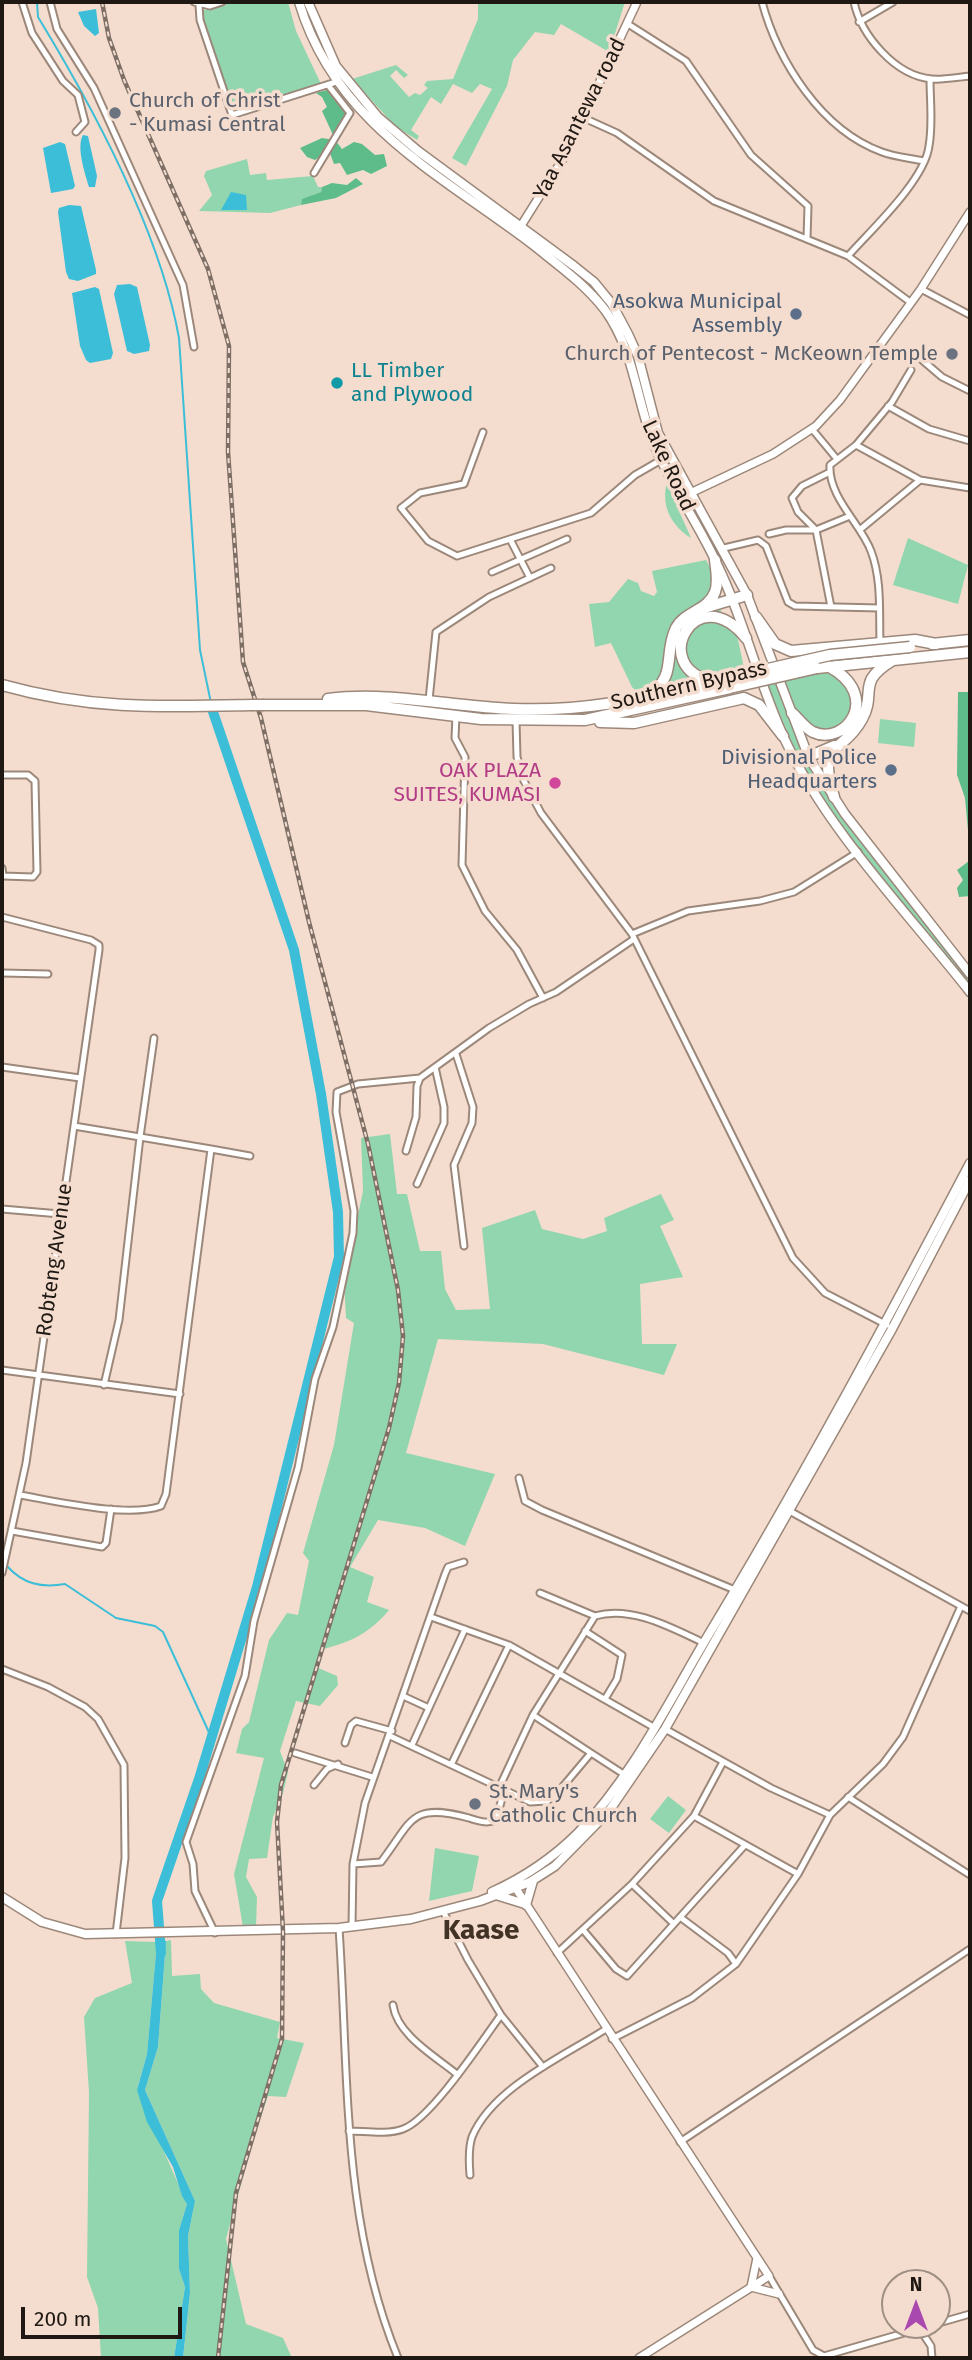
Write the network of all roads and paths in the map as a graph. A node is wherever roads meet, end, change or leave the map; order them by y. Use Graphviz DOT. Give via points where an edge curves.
graph roads {
  1 [pos="22,2"];
  2 [pos="50,2"];
  3 [pos="222,2"];
  4 [pos="299,2"];
  5 [pos="308,2"];
  6 [pos="637,2"];
  7 [pos="762,2"];
  8 [pos="854,2"];
  9 [pos="893,2"];
  10 [pos="197,3"];
  11 [pos="859,22"];
  12 [pos="628,24"];
  13 [pos="970,76"];
  14 [pos="930,79"];
  15 [pos="332,83"];
  16 [pos="584,118"];
  17 [pos="76,132"];
  18 [pos="924,161"];
  19 [pos="314,173"];
  20 [pos="970,212"];
  21 [pos="519,229"];
  22 [pos="807,239"];
  23 [pos="848,256"];
  24 [pos="921,289"];
  25 [pos="910,302"];
  26 [pos="970,315"];
  27 [pos="194,347"];
  28 [pos="921,359"];
  29 [pos="911,370"];
  30 [pos="970,391"];
  31 [pos="888,407"];
  32 [pos="812,429"];
  33 [pos="483,432"];
  34 [pos="970,441"];
  35 [pos="856,445"];
  36 [pos="836,458"];
  37 [pos="660,460"];
  38 [pos="830,472"];
  39 [pos="920,480"];
  40 [pos="970,488"];
  41 [pos="691,492"];
  42 [pos="682,497"];
  43 [pos="850,516"];
  44 [pos="862,528"];
  45 [pos="816,530"];
  46 [pos="769,534"];
  47 [pos="567,540"];
  48 [pos="510,541"];
  49 [pos="724,548"];
  50 [pos="520,559"];
  51 [pos="715,560"];
  52 [pos="551,568"];
  53 [pos="492,572"];
  54 [pos="530,578"];
  55 [pos="747,595"];
  56 [pos="733,599"];
  57 [pos="831,607"];
  58 [pos="703,608"];
  59 [pos="879,608"];
  60 [pos="756,617"];
  61 [pos="746,638"];
  62 [pos="970,640"];
  63 [pos="880,642"];
  64 [pos="936,644"];
  65 [pos="970,652"];
  66 [pos="892,660"];
  67 [pos="822,667"];
  68 [pos="716,681"];
  69 [pos="2,685"];
  70 [pos="644,699"];
  71 [pos="363,700"];
  72 [pos="429,700"];
  73 [pos="516,709"];
  74 [pos="792,713"];
  75 [pos="456,715"];
  76 [pos="585,720"];
  77 [pos="516,721"];
  78 [pos="783,736"];
  79 [pos="835,746"];
  80 [pos="808,758"];
  81 [pos="796,762"];
  82 [pos="2,775"];
  83 [pos="834,797"];
  84 [pos="858,852"];
  85 [pos="2,868"];
  86 [pos="2,917"];
  87 [pos="633,936"];
  88 [pos="2,973"];
  89 [pos="48,974"];
  90 [pos="970,974"];
  91 [pos="970,992"];
  92 [pos="543,998"];
  93 [pos="154,1038"];
  94 [pos="456,1054"];
  95 [pos="2,1067"];
  96 [pos="435,1067"];
  97 [pos="80,1077"];
  98 [pos="420,1078"];
  99 [pos="74,1126"];
  100 [pos="140,1137"];
  101 [pos="211,1149"];
  102 [pos="406,1151"];
  103 [pos="250,1156"];
  104 [pos="970,1163"];
  105 [pos="970,1180"];
  106 [pos="417,1184"];
  107 [pos="2,1209"];
  108 [pos="60,1214"];
  109 [pos="464,1246"];
  110 [pos="889,1327"];
  111 [pos="2,1370"];
  112 [pos="40,1375"];
  113 [pos="104,1385"];
  114 [pos="180,1394"];
  115 [pos="519,1478"];
  116 [pos="20,1495"];
  117 [pos="111,1509"];
  118 [pos="786,1509"];
  119 [pos="12,1531"];
  120 [pos="464,1562"];
  121 [pos="2,1573"];
  122 [pos="736,1590"];
  123 [pos="540,1593"];
  124 [pos="961,1606"];
  125 [pos="970,1611"];
  126 [pos="595,1616"];
  127 [pos="431,1617"];
  128 [pos="465,1629"];
  129 [pos="586,1631"];
  130 [pos="704,1643"];
  131 [pos="509,1645"];
  132 [pos="2,1669"];
  133 [pos="559,1674"];
  134 [pos="403,1696"];
  135 [pos="605,1699"];
  136 [pos="429,1708"];
  137 [pos="533,1715"];
  138 [pos="654,1728"];
  139 [pos="665,1729"];
  140 [pos="391,1733"];
  141 [pos="345,1743"];
  142 [pos="412,1745"];
  143 [pos="295,1753"];
  144 [pos="591,1753"];
  145 [pos="723,1762"];
  146 [pos="452,1763"];
  147 [pos="338,1764"];
  148 [pos="625,1775"];
  149 [pos="372,1777"];
  150 [pos="314,1785"];
  151 [pos="502,1790"];
  152 [pos="848,1797"];
  153 [pos="830,1815"];
  154 [pos="694,1816"];
  155 [pos="745,1844"];
  156 [pos="353,1864"];
  157 [pos="798,1874"];
  158 [pos="970,1875"];
  159 [pos="534,1879"];
  160 [pos="632,1884"];
  161 [pos="514,1886"];
  162 [pos="496,1896"];
  163 [pos="2,1897"];
  164 [pos="475,1901"];
  165 [pos="526,1904"];
  166 [pos="443,1911"];
  167 [pos="680,1917"];
  168 [pos="674,1924"];
  169 [pos="352,1927"];
  170 [pos="339,1928"];
  171 [pos="584,1931"];
  172 [pos="215,1933"];
  173 [pos="116,1934"];
  174 [pos="970,1949"];
  175 [pos="557,1954"];
  176 [pos="736,1964"];
  177 [pos="393,2005"];
  178 [pos="501,2015"];
  179 [pos="606,2029"];
  180 [pos="612,2039"];
  181 [pos="543,2067"];
  182 [pos="458,2075"];
  183 [pos="349,2132"];
  184 [pos="680,2142"];
  185 [pos="470,2175"];
  186 [pos="757,2258"];
  187 [pos="769,2276"];
  188 [pos="751,2287"];
  189 [pos="779,2294"];
  190 [pos="970,2314"];
  191 [pos="951,2320"];
  192 [pos="887,2339"];
  193 [pos="927,2339"];
  194 [pos="398,2358"];
  195 [pos="639,2358"];
  196 [pos="932,2358"];
  1 -- 17 [label="street" via="32,33 80,100 85,122"];
  2 -- 27 [label="street" via="57,29 94,88 183,285"];
  3 -- 10 [label="street"];
  4 -- 15 [label="main road, Lake Road"];
  5 -- 21 [label="main road, Lake Road" via="336,66 367,107"];
  6 -- 12 [label="street, Yaa Asantewa road"];
  7 -- 18 [label="street" via="777,46 812,102 831,121 880,152"];
  8 -- 11 [label="street"];
  9 -- 11 [label="street"];
  10 -- 15 [label="street" via="232,115"];
  11 -- 14 [label="street" via="882,52"];
  12 -- 16 [label="street, Yaa Asantewa road"];
  12 -- 22 [label="street" via="686,61 751,155 808,206"];
  13 -- 14 [label="street"];
  14 -- 18 [label="street" via="929,146"];
  15 -- 19 [label="street" via="349,116"];
  15 -- 21 [label="main road, Lake Road" via="387,138"];
  16 -- 21 [label="street, Yaa Asantewa road" via="549,185"];
  16 -- 22 [label="street" via="617,133 714,201"];
  18 -- 23 [label="street" via="891,208"];
  20 -- 24 [label="street"];
  21 -- 37 [label="main road, Lake Road" via="606,313 630,358 643,417"];
  21 -- 41 [label="main road, Lake Road" via="594,282 612,304 638,356 658,433"];
  22 -- 23 [label="street"];
  23 -- 25 [label="street"];
  24 -- 25 [label="street"];
  24 -- 26 [label="street"];
  25 -- 32 [label="street" via="840,400"];
  28 -- 30 [label="street" via="942,377"];
  29 -- 31 [label="street"];
  31 -- 34 [label="street" via="929,429"];
  31 -- 35 [label="street"];
  32 -- 36 [label="street"];
  32 -- 41 [label="street" via="773,454"];
  33 -- 48 [label="street" via="464,484 420,494 401,508 428,541 457,556"];
  35 -- 36 [label="street"];
  35 -- 39 [label="street"];
  36 -- 38 [label="street"];
  37 -- 42 [label="main road, Lake Road"];
  37 -- 48 [label="street" via="591,513"];
  38 -- 43 [label="street"];
  38 -- 45 [label="street" via="802,486 792,498 798,512"];
  39 -- 40 [label="street"];
  39 -- 44 [label="street"];
  41 -- 42 [label="street"];
  41 -- 49 [label="main road, Lake Road"];
  42 -- 51 [label="main road, Lake Road"];
  43 -- 44 [label="street"];
  43 -- 45 [label="street"];
  44 -- 59 [label="street" via="877,572"];
  45 -- 46 [label="street"];
  45 -- 57 [label="street"];
  47 -- 50 [label="street"];
  48 -- 50 [label="street"];
  49 -- 55 [label="main road, Lake Road"];
  49 -- 57 [label="street" via="758,540 765,546 788,602"];
  50 -- 53 [label="street"];
  50 -- 54 [label="street"];
  51 -- 56 [label="main road, Lake Road"];
  51 -- 58 [label="highway" via="716,590"];
  52 -- 54 [label="street"];
  54 -- 72 [label="street" via="489,597 436,632"];
  55 -- 56 [label="highway"];
  55 -- 60 [label="main road, Lake Road"];
  56 -- 58 [label="highway"];
  56 -- 61 [label="main road, Lake Road"];
  57 -- 59 [label="street"];
  58 -- 70 [label="highway" via="679,623 667,676"];
  59 -- 63 [label="street"];
  60 -- 63 [label="highway" via="775,643 791,651"];
  60 -- 74 [label="main road, Lake Road"];
  61 -- 68 [label="highway" via="735,626 716,617 696,620 685,630 681,648 687,668"];
  61 -- 78 [label="main road, Lake Road"];
  62 -- 64 [label="highway, Southern Bypass"];
  63 -- 64 [label="highway"];
  64 -- 68 [label="highway, Southern Bypass, bridge" via="830,655"];
  65 -- 66 [label="highway, Southern Bypass"];
  66 -- 67 [label="highway, Southern Bypass"];
  66 -- 79 [label="highway" via="872,676 861,722"];
  67 -- 74 [label="highway" via="848,678 856,692 857,708 851,720 834,734 816,733"];
  67 -- 76 [label="highway, Southern Bypass, bridge"];
  68 -- 70 [label="highway, Southern Bypass"];
  69 -- 71 [label="highway, Southern Bypass, bridge" via="113,707"];
  70 -- 73 [label="highway, Southern Bypass" via="574,709"];
  71 -- 72 [label="highway, Southern Bypass"];
  71 -- 75 [label="highway, Southern Bypass"];
  72 -- 73 [label="highway, Southern Bypass"];
  73 -- 77 [label="street"];
  74 -- 80 [label="main road, Lake Road"];
  75 -- 77 [label="highway, Southern Bypass"];
  75 -- 92 [label="street" via="455,738 465,757 464,870"];
  76 -- 77 [label="highway, Southern Bypass"];
  76 -- 78 [label="highway" via="634,723 744,698 758,705"];
  77 -- 87 [label="street" via="520,769 536,802"];
  78 -- 81 [label="main road, Lake Road"];
  79 -- 80 [label="highway"];
  79 -- 83 [label="highway" via="827,776"];
  80 -- 81 [label="highway"];
  80 -- 83 [label="main road, Lake Road"];
  81 -- 84 [label="main road, Lake Road" via="831,819"];
  82 -- 85 [label="street" via="28,775 35,781 37,872 33,877 7,878"];
  83 -- 90 [label="main road, Lake Road"];
  84 -- 87 [label="street" via="794,892 688,911"];
  84 -- 91 [label="main road, Lake Road"];
  86 -- 97 [label="street, Robteng Avenue" via="99,945"];
  87 -- 92 [label="street"];
  87 -- 110 [label="street" via="793,1258 825,1293"];
  88 -- 89 [label="street"];
  92 -- 94 [label="street" via="489,1028"];
  93 -- 100 [label="street"];
  94 -- 96 [label="street"];
  94 -- 109 [label="street" via="473,1107 472,1123 454,1166"];
  95 -- 97 [label="street"];
  96 -- 98 [label="street"];
  96 -- 106 [label="street" via="444,1123"];
  97 -- 99 [label="street, Robteng Avenue"];
  98 -- 102 [label="street"];
  98 -- 172 [label="street" via="358,1084 341,1089 336,1096 354,1210 353,1233 333,1328 315,1379 298,1468 254,1621 245,1676 185,1847 193,1864 195,1891"];
  99 -- 100 [label="street"];
  99 -- 108 [label="street, Robteng Avenue"];
  100 -- 101 [label="street"];
  100 -- 113 [label="street" via="118,1320"];
  101 -- 103 [label="street"];
  101 -- 114 [label="street"];
  104 -- 110 [label="main road"];
  105 -- 110 [label="main road"];
  107 -- 108 [label="street"];
  108 -- 112 [label="street, Robteng Avenue"];
  110 -- 118 [label="main road"];
  111 -- 112 [label="street"];
  112 -- 113 [label="street"];
  112 -- 116 [label="street, Robteng Avenue"];
  113 -- 114 [label="street"];
  114 -- 117 [label="street" via="164,1503 150,1509"];
  115 -- 122 [label="street" via="525,1501 542,1510"];
  116 -- 117 [label="street"];
  116 -- 119 [label="street, Robteng Avenue"];
  117 -- 119 [label="street" via="107,1543 102,1546"];
  118 -- 122 [label="main road"];
  118 -- 124 [label="street"];
  118 -- 139 [label="main road"];
  119 -- 121 [label="street, Robteng Avenue"];
  120 -- 127 [label="street" via="448,1567"];
  122 -- 130 [label="main road"];
  123 -- 126 [label="street"];
  124 -- 125 [label="street"];
  124 -- 152 [label="street" via="903,1737 883,1764"];
  126 -- 129 [label="street"];
  126 -- 130 [label="street" via="611,1612 634,1616"];
  127 -- 128 [label="street"];
  127 -- 134 [label="street"];
  128 -- 131 [label="street"];
  128 -- 136 [label="street"];
  129 -- 133 [label="street"];
  129 -- 135 [label="street" via="622,1655 617,1679"];
  130 -- 138 [label="main road"];
  131 -- 133 [label="street"];
  131 -- 146 [label="street"];
  132 -- 173 [label="street" via="85,1707 98,1720 124,1765 125,1858"];
  133 -- 135 [label="street"];
  133 -- 137 [label="street"];
  134 -- 136 [label="street"];
  134 -- 140 [label="street"];
  135 -- 138 [label="street"];
  136 -- 142 [label="street"];
  137 -- 144 [label="street"];
  137 -- 151 [label="street"];
  138 -- 148 [label="main road"];
  139 -- 145 [label="street"];
  139 -- 159 [label="main road" via="609,1811 555,1866"];
  140 -- 141 [label="street" via="356,1721"];
  140 -- 142 [label="street"];
  140 -- 149 [label="street"];
  142 -- 146 [label="street"];
  143 -- 147 [label="street"];
  144 -- 148 [label="street"];
  144 -- 151 [label="street" via="547,1801 530,1802"];
  145 -- 153 [label="street"];
  145 -- 154 [label="street"];
  146 -- 151 [label="street"];
  147 -- 149 [label="street"];
  147 -- 150 [label="street" via="320,1774"];
  148 -- 161 [label="main road" via="579,1831"];
  149 -- 156 [label="street"];
  151 -- 156 [label="street" via="499,1815 492,1822 424,1812 409,1823 379,1864"];
  152 -- 153 [label="street"];
  152 -- 158 [label="street"];
  153 -- 157 [label="street"];
  154 -- 155 [label="street"];
  154 -- 160 [label="street"];
  155 -- 157 [label="street"];
  155 -- 167 [label="street"];
  156 -- 169 [label="street"];
  157 -- 176 [label="street"];
  159 -- 161 [label="main road"];
  159 -- 165 [label="main road"];
  160 -- 168 [label="street"];
  160 -- 171 [label="street"];
  161 -- 162 [label="main road"];
  161 -- 164 [label="main road"];
  161 -- 165 [label="street"];
  162 -- 164 [label="main road"];
  162 -- 165 [label="main road"];
  163 -- 173 [label="main road" via="58,1928"];
  164 -- 166 [label="main road"];
  165 -- 175 [label="street"];
  166 -- 169 [label="main road"];
  166 -- 178 [label="street"];
  167 -- 168 [label="street"];
  167 -- 176 [label="street"];
  168 -- 171 [label="street" via="627,1976"];
  169 -- 170 [label="main road"];
  170 -- 172 [label="main road"];
  170 -- 183 [label="street"];
  171 -- 175 [label="street"];
  172 -- 173 [label="main road"];
  174 -- 184 [label="street"];
  175 -- 179 [label="street"];
  176 -- 180 [label="street" via="692,1998"];
  177 -- 182 [label="street" via="396,2020 407,2032"];
  178 -- 181 [label="street"];
  178 -- 182 [label="street"];
  179 -- 180 [label="street"];
  179 -- 181 [label="street"];
  180 -- 184 [label="street"];
  181 -- 185 [label="street" via="484,2118 471,2140"];
  182 -- 183 [label="street" via="403,2129"];
  183 -- 194 [label="street" via="356,2205 371,2281"];
  184 -- 186 [label="street"];
  186 -- 187 [label="street"];
  186 -- 188 [label="street"];
  187 -- 188 [label="street"];
  187 -- 189 [label="street"];
  188 -- 189 [label="street"];
  188 -- 195 [label="street"];
  189 -- 192 [label="street" via="817,2354"];
  190 -- 191 [label="street"];
  193 -- 196 [label="street"];
}
